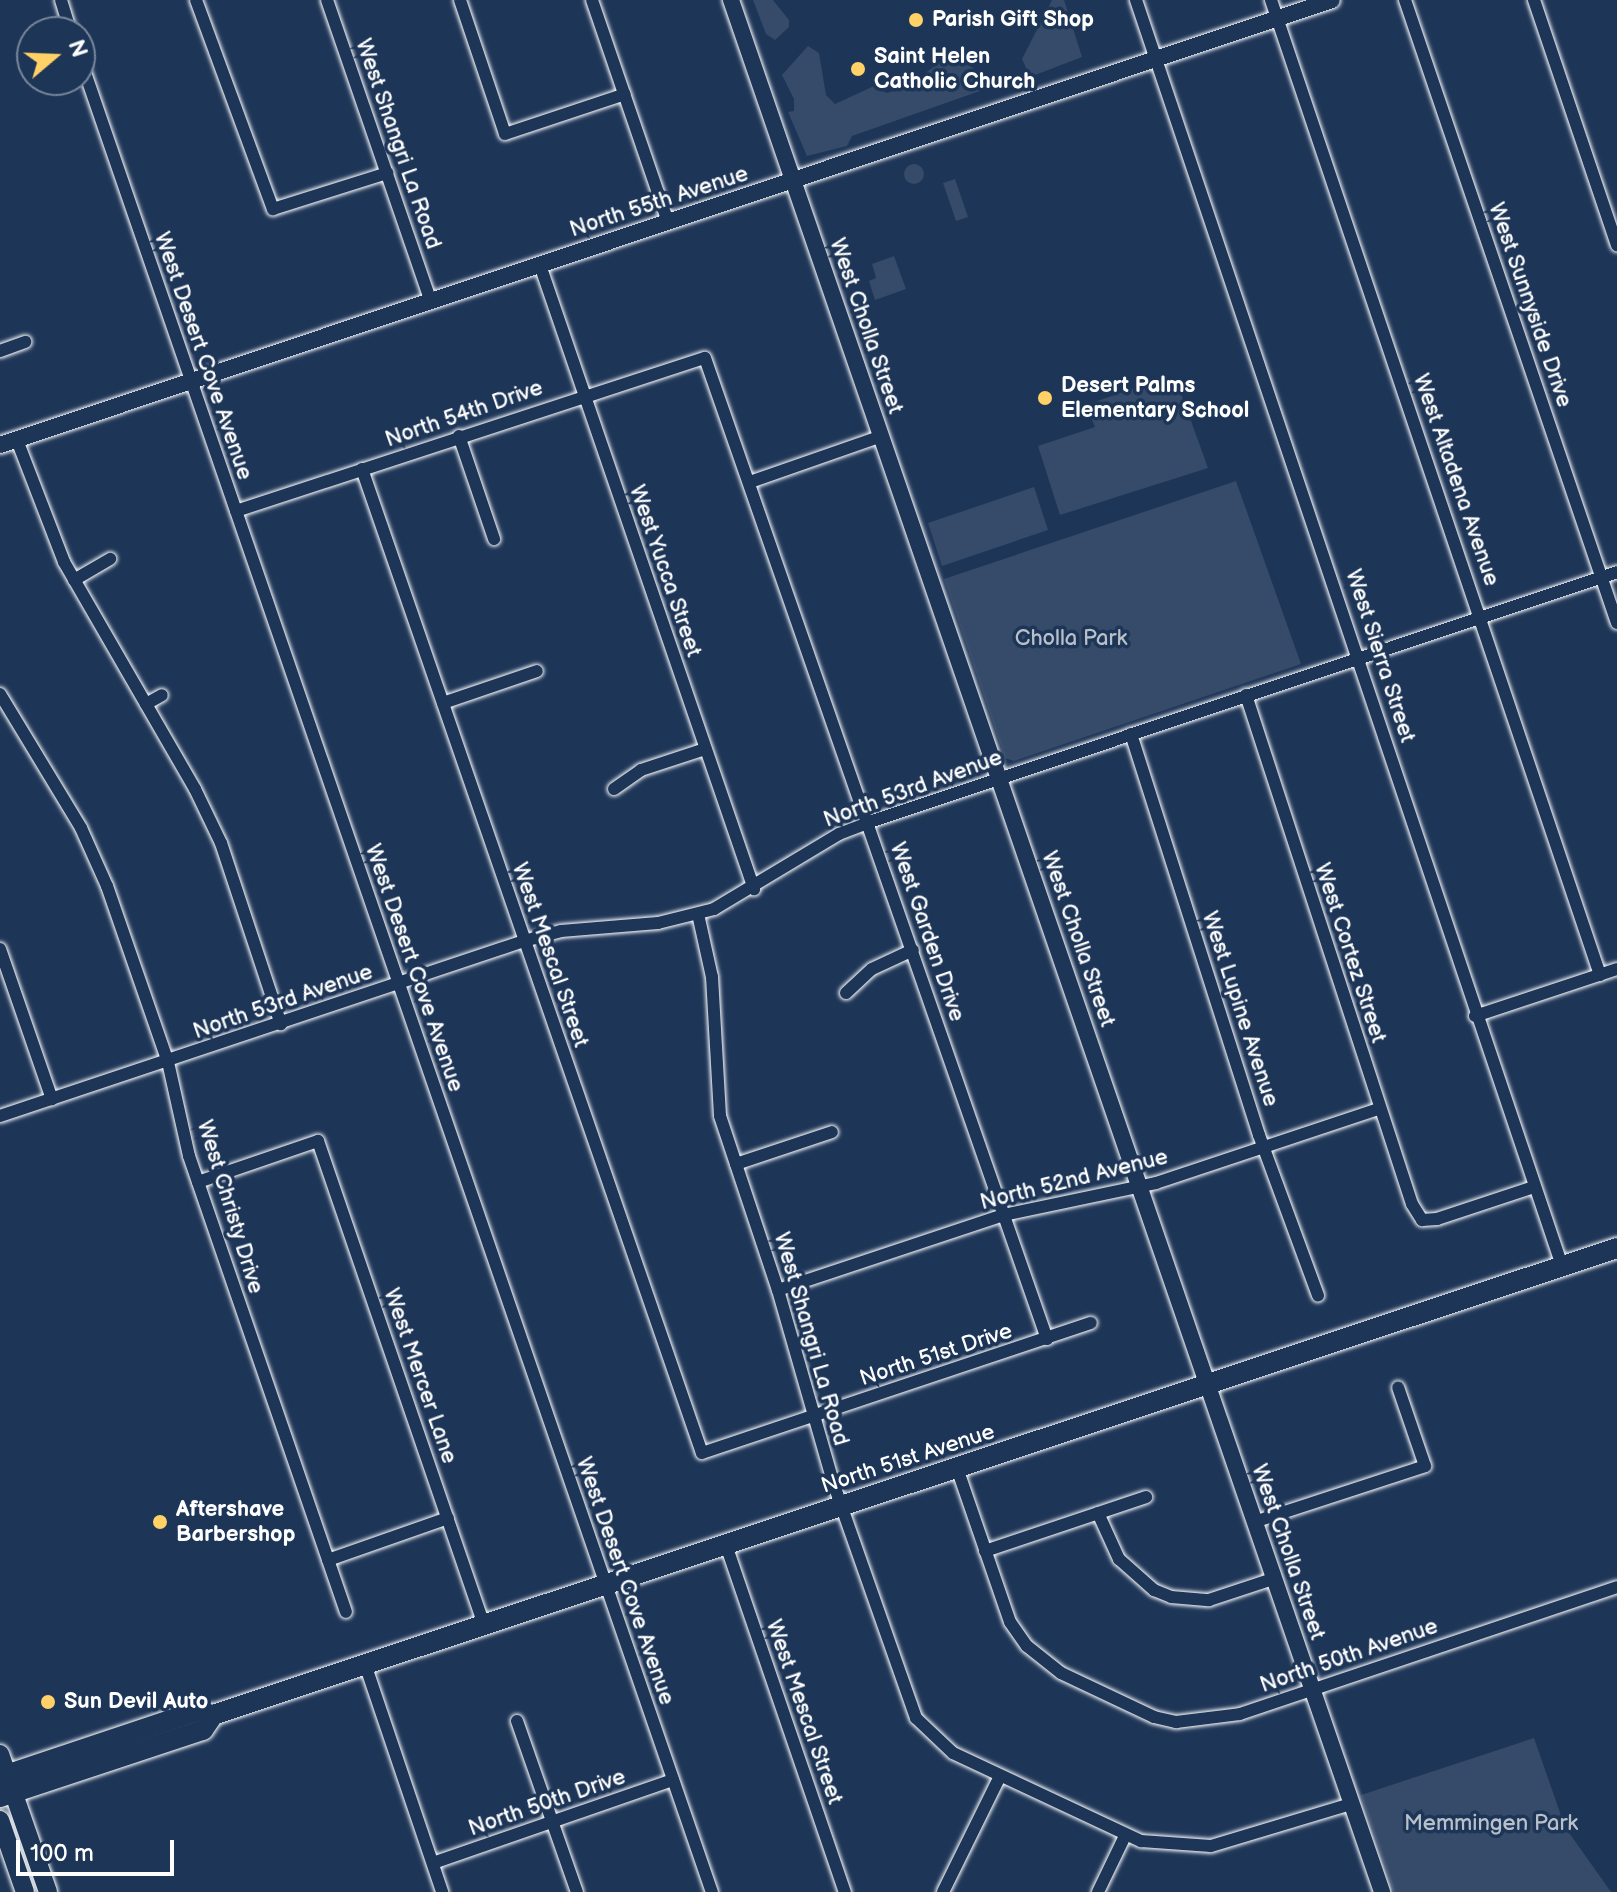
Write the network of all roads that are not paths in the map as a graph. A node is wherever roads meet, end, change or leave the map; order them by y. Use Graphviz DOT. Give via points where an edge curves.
graph roads {
  1 [pos="196,0"];
  2 [pos="327,0"];
  3 [pos="460,0"];
  4 [pos="592,0"];
  5 [pos="731,0"];
  6 [pos="1136,0"];
  7 [pos="1271,0"];
  8 [pos="1332,0"];
  9 [pos="1405,0"];
  10 [pos="1534,0"];
  11 [pos="1277,18"];
  12 [pos="1156,59"];
  13 [pos="625,94"];
  14 [pos="93,96"];
  15 [pos="387,173"];
  16 [pos="792,181"];
  17 [pos="668,222"];
  18 [pos="1617,245"];
  19 [pos="540,265"];
  20 [pos="431,302"];
  21 [pos="25,342"];
  22 [pos="0,351"];
  23 [pos="705,358"];
  24 [pos="192,382"];
  25 [pos="583,394"];
  26 [pos="459,436"];
  27 [pos="882,436"];
  28 [pos="17,440"];
  29 [pos="0,445"];
  30 [pos="362,469"];
  31 [pos="750,482"];
  32 [pos="236,511"];
  33 [pos="494,539"];
  34 [pos="110,559"];
  35 [pos="1617,572"];
  36 [pos="1601,577"];
  37 [pos="74,580"];
  38 [pos="1481,617"];
  39 [pos="1617,623"];
  40 [pos="1360,657"];
  41 [pos="537,671"];
  42 [pos="0,694"];
  43 [pos="162,695"];
  44 [pos="1246,695"];
  45 [pos="443,703"];
  46 [pos="146,704"];
  47 [pos="1131,734"];
  48 [pos="705,749"];
  49 [pos="999,778"];
  50 [pos="614,789"];
  51 [pos="867,823"];
  52 [pos="754,889"];
  53 [pos="698,914"];
  54 [pos="524,941"];
  55 [pos="0,949"];
  56 [pos="913,950"];
  57 [pos="1617,969"];
  58 [pos="1600,975"];
  59 [pos="399,984"];
  60 [pos="846,993"];
  61 [pos="1475,1016"];
  62 [pos="281,1024"];
  63 [pos="168,1062"];
  64 [pos="52,1099"];
  65 [pos="1379,1109"];
  66 [pos="0,1116"];
  67 [pos="832,1132"];
  68 [pos="1264,1147"];
  69 [pos="736,1164"];
  70 [pos="198,1182"];
  71 [pos="1534,1187"];
  72 [pos="1140,1188"];
  73 [pos="1004,1215"];
  74 [pos="1617,1248"];
  75 [pos="1562,1266"];
  76 [pos="778,1290"];
  77 [pos="1318,1295"];
  78 [pos="1091,1323"];
  79 [pos="1047,1339"];
  80 [pos="1207,1385"];
  81 [pos="1398,1387"];
  82 [pos="812,1416"];
  83 [pos="702,1453"];
  84 [pos="957,1468"];
  85 [pos="1146,1497"];
  86 [pos="841,1506"];
  87 [pos="1098,1513"];
  88 [pos="448,1518"];
  89 [pos="1254,1522"];
  90 [pos="726,1545"];
  91 [pos="985,1551"];
  92 [pos="328,1560"];
  93 [pos="1273,1579"];
  94 [pos="604,1585"];
  95 [pos="1617,1587"];
  96 [pos="346,1612"];
  97 [pos="484,1625"];
  98 [pos="365,1664"];
  99 [pos="1312,1690"];
  100 [pos="517,1721"];
  101 [pos="0,1754"];
  102 [pos="1000,1776"];
  103 [pos="673,1780"];
  104 [pos="5,1785"];
  105 [pos="1351,1804"];
  106 [pos="0,1820"];
  107 [pos="551,1822"];
  108 [pos="1125,1836"];
  109 [pos="433,1863"];
  110 [pos="25,1892"];
  111 [pos="48,1892"];
  112 [pos="442,1892"];
  113 [pos="577,1892"];
  114 [pos="712,1892"];
  115 [pos="845,1892"];
  116 [pos="943,1892"];
  117 [pos="1098,1892"];
  118 [pos="1382,1892"];
  1 -- 15 [label="street" via="273,209"];
  2 -- 15 [label="street, West Shangri La Road"];
  3 -- 13 [label="street" via="505,134"];
  4 -- 13 [label="street"];
  5 -- 16 [label="street, West Cholla Street"];
  6 -- 12 [label="street"];
  7 -- 11 [label="street, West Altadena Avenue"];
  8 -- 11 [label="street, North 55th Avenue"];
  9 -- 36 [label="street, West Sunnyside Drive"];
  10 -- 18 [label="street"];
  11 -- 12 [label="street, North 55th Avenue"];
  11 -- 38 [label="street, West Altadena Avenue"];
  12 -- 16 [label="street, North 55th Avenue"];
  12 -- 40 [label="street, West Sierra Street"];
  13 -- 17 [label="street"];
  14 -- 24 [label="street, West Desert Cove Avenue"];
  15 -- 20 [label="street, West Shangri La Road"];
  16 -- 17 [label="street, North 55th Avenue"];
  16 -- 27 [label="street, West Cholla Street"];
  17 -- 19 [label="street, North 55th Avenue"];
  19 -- 20 [label="street, North 55th Avenue"];
  19 -- 25 [label="street, West Yucca Street"];
  20 -- 24 [label="street, North 55th Avenue"];
  21 -- 22 [label="street"];
  23 -- 25 [label="street, North 54th Drive"];
  23 -- 31 [label="street, West Garden Drive"];
  24 -- 28 [label="street, North 55th Avenue"];
  24 -- 32 [label="street, West Desert Cove Avenue"];
  25 -- 26 [label="street, North 54th Drive"];
  25 -- 48 [label="street, West Yucca Street"];
  26 -- 30 [label="street, North 54th Drive"];
  26 -- 33 [label="street"];
  27 -- 31 [label="street"];
  27 -- 49 [label="street, West Cholla Street"];
  28 -- 29 [label="street, North 55th Avenue"];
  28 -- 37 [label="street" via="52,538"];
  30 -- 32 [label="street, North 54th Drive"];
  30 -- 45 [label="street, West Mescal Street"];
  31 -- 51 [label="street, West Garden Drive"];
  32 -- 59 [label="street, West Desert Cove Avenue"];
  34 -- 37 [label="street"];
  35 -- 36 [label="street, North 53rd Avenue"];
  36 -- 38 [label="street, North 53rd Avenue"];
  36 -- 39 [label="street, West Sunnyside Drive"];
  37 -- 46 [label="street"];
  38 -- 40 [label="street, North 53rd Avenue"];
  38 -- 58 [label="street, West Altadena Avenue"];
  40 -- 44 [label="street, North 53rd Avenue"];
  40 -- 61 [label="street, West Sierra Street"];
  41 -- 45 [label="street"];
  42 -- 63 [label="street, West Christy Drive" via="81,828"];
  43 -- 46 [label="street"];
  44 -- 47 [label="street, North 53rd Avenue"];
  44 -- 65 [label="street, West Cortez Street"];
  45 -- 54 [label="street, West Mescal Street"];
  46 -- 62 [label="street" via="221,843"];
  47 -- 49 [label="street, North 53rd Avenue"];
  47 -- 68 [label="street, West Lupine Avenue"];
  48 -- 50 [label="street" via="641,770"];
  48 -- 52 [label="street, West Yucca Street"];
  49 -- 51 [label="street, North 53rd Avenue"];
  49 -- 72 [label="street, West Cholla Street"];
  51 -- 52 [label="street, North 53rd Avenue" via="814,848"];
  51 -- 56 [label="street, West Garden Drive"];
  52 -- 53 [label="street, North 53rd Avenue"];
  53 -- 54 [label="street, North 53rd Avenue"];
  53 -- 69 [label="street, West Shangri La Road" via="712,977 720,1116"];
  54 -- 59 [label="street, North 53rd Avenue"];
  54 -- 83 [label="street, West Mescal Street"];
  55 -- 64 [label="street"];
  56 -- 60 [label="street" via="872,969"];
  56 -- 73 [label="street, West Garden Drive"];
  57 -- 58 [label="street"];
  58 -- 61 [label="street"];
  59 -- 62 [label="street, North 53rd Avenue"];
  59 -- 94 [label="street, West Desert Cove Avenue"];
  61 -- 71 [label="street, West Sierra Street"];
  62 -- 63 [label="street, North 53rd Avenue"];
  63 -- 64 [label="street, North 53rd Avenue"];
  63 -- 70 [label="street, West Christy Drive"];
  64 -- 66 [label="street, North 53rd Avenue"];
  65 -- 68 [label="street, North 52nd Avenue"];
  65 -- 71 [label="street, West Cortez Street" via="1422,1220"];
  67 -- 69 [label="street"];
  68 -- 72 [label="street, North 52nd Avenue"];
  68 -- 77 [label="street, West Lupine Avenue"];
  69 -- 76 [label="street, West Shangri La Road"];
  70 -- 88 [label="street, West Mercer Lane" via="318,1141"];
  70 -- 92 [label="street, West Christy Drive"];
  71 -- 75 [label="street, West Sierra Street"];
  72 -- 73 [label="street, North 52nd Avenue"];
  72 -- 80 [label="street, West Cholla Street"];
  73 -- 76 [label="street, North 52nd Avenue"];
  73 -- 79 [label="street, West Garden Drive"];
  74 -- 75 [label="main road, North 51st Avenue"];
  75 -- 80 [label="main road, North 51st Avenue"];
  76 -- 82 [label="street, West Shangri La Road"];
  78 -- 79 [label="street, North 51st Drive"];
  79 -- 82 [label="street, North 51st Drive"];
  80 -- 84 [label="main road, North 51st Avenue"];
  80 -- 89 [label="street, West Cholla Street"];
  81 -- 89 [label="street" via="1425,1466"];
  82 -- 83 [label="street, North 51st Drive"];
  82 -- 86 [label="street, West Shangri La Road"];
  84 -- 86 [label="main road, North 51st Avenue"];
  84 -- 91 [label="street"];
  85 -- 87 [label="street"];
  86 -- 90 [label="main road, North 51st Avenue"];
  86 -- 102 [label="street, West Shangri La Road" via="916,1718 936,1742"];
  87 -- 91 [label="street"];
  87 -- 93 [label="street" via="1119,1559 1144,1583 1171,1597 1209,1600"];
  88 -- 92 [label="street"];
  88 -- 97 [label="street, West Mercer Lane"];
  89 -- 93 [label="street, West Cholla Street"];
  90 -- 94 [label="main road, North 51st Avenue"];
  90 -- 115 [label="street, West Mescal Street"];
  91 -- 99 [label="street, North 50th Avenue" via="1010,1622 1027,1646 1061,1673 1154,1717 1217,1720"];
  92 -- 96 [label="street, West Christy Drive"];
  93 -- 99 [label="street, West Cholla Street"];
  94 -- 97 [label="main road, North 51st Avenue"];
  94 -- 103 [label="street, West Desert Cove Avenue"];
  95 -- 99 [label="street, North 50th Avenue"];
  97 -- 98 [label="main road, North 51st Avenue"];
  98 -- 104 [label="main road, North 51st Avenue" via="213,1715 197,1711"];
  98 -- 109 [label="street"];
  99 -- 105 [label="street, West Cholla Street"];
  100 -- 107 [label="street"];
  101 -- 104 [label="main road"];
  102 -- 108 [label="street, West Shangri La Road"];
  102 -- 116 [label="street"];
  103 -- 107 [label="street, North 50th Drive"];
  103 -- 114 [label="street, West Desert Cove Avenue"];
  104 -- 111 [label="main road"];
  105 -- 108 [label="street, West Shangri La Road" via="1211,1846 1163,1845"];
  105 -- 118 [label="street, West Cholla Street"];
  106 -- 110 [label="main road"];
  107 -- 109 [label="street, North 50th Drive"];
  107 -- 113 [label="street"];
  108 -- 117 [label="street"];
  109 -- 112 [label="street"];
}
